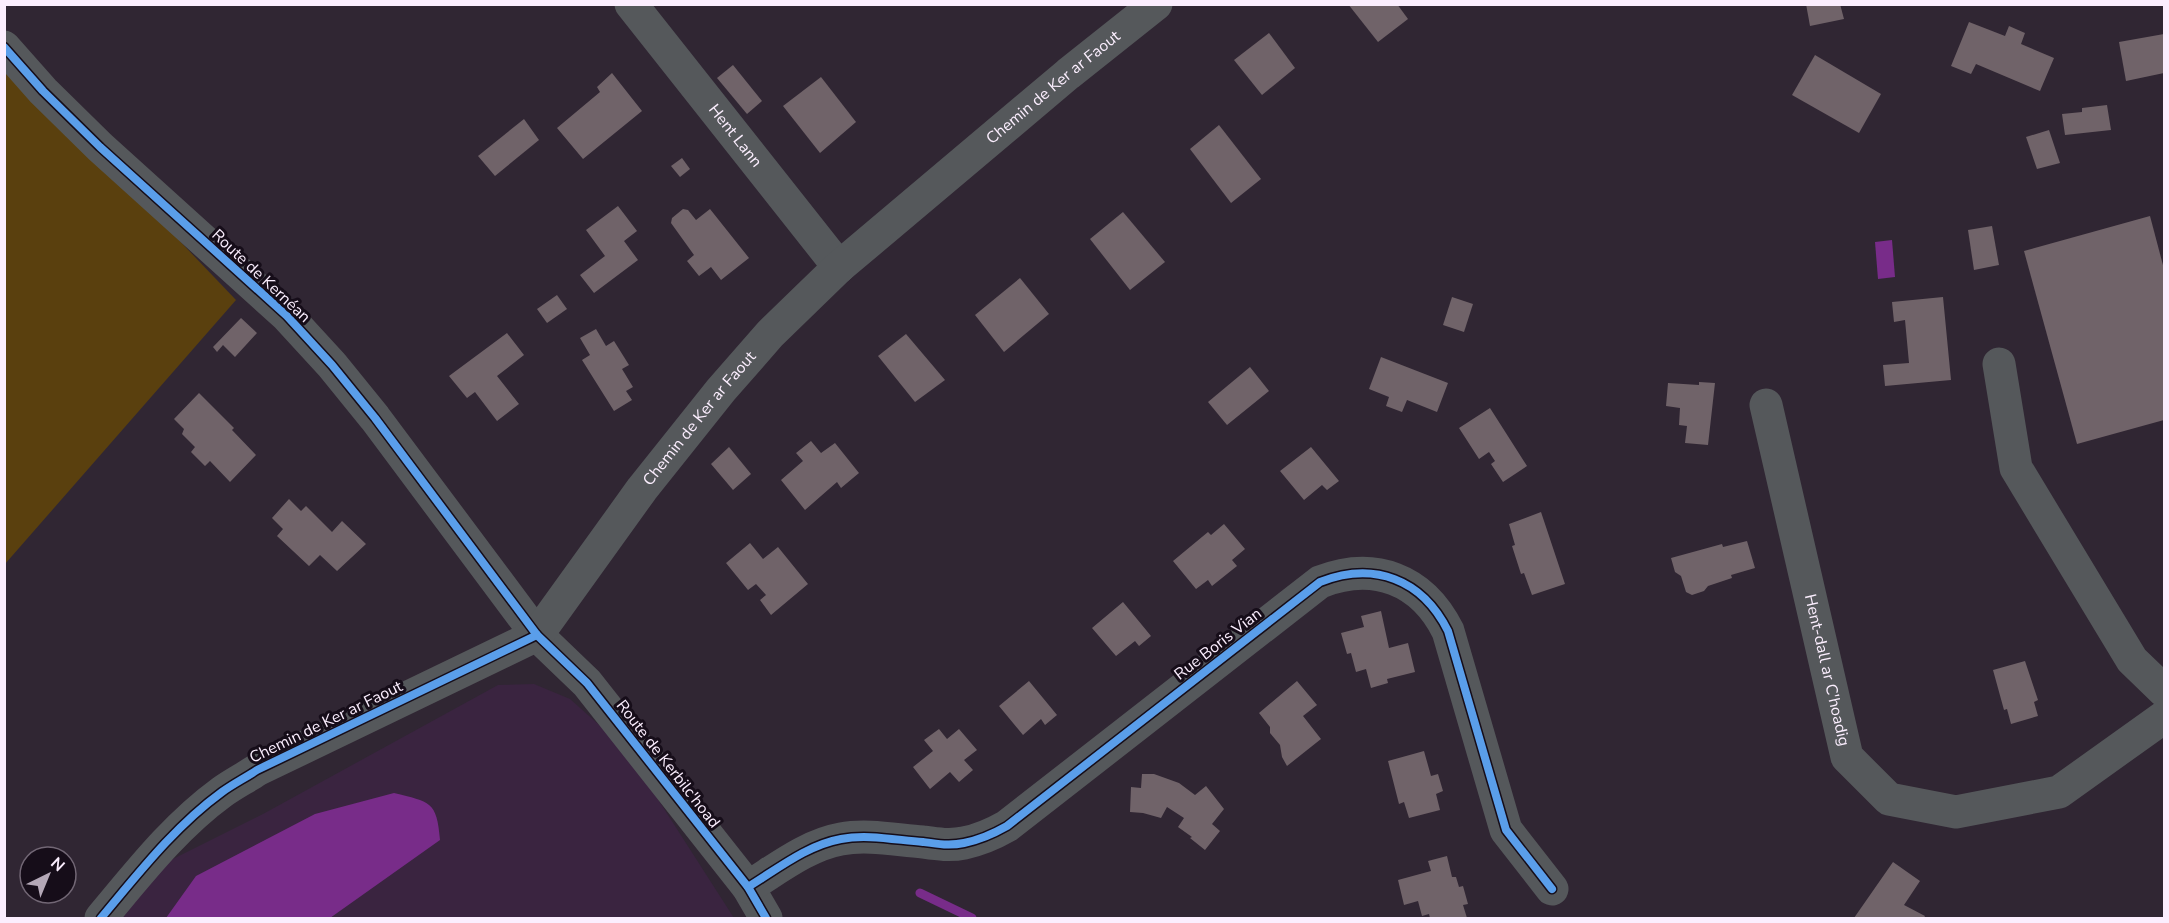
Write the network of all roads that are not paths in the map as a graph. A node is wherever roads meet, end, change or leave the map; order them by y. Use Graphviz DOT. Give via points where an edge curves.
graph roads {
  1 [pos="632,4"];
  2 [pos="1156,4"];
  3 [pos="4,47"];
  4 [pos="839,267"];
  5 [pos="1999,364"];
  6 [pos="1766,405"];
  7 [pos="537,635"];
  8 [pos="2164,691"];
  9 [pos="2164,717"];
  10 [pos="748,887"];
  11 [pos="1552,889"];
  12 [pos="101,918"];
  13 [pos="766,918"];
  1 -- 4 [label="street, Hent Lann"];
  2 -- 4 [label="street, Chemin de Ker ar Faout"];
  3 -- 7 [label="street, Route de Kernéan" via="100,147 287,316 332,364"];
  4 -- 7 [label="street, Chemin de Ker ar Faout" via="770,334 721,390 642,489"];
  5 -- 8 [label="street" via="2016,468 2132,660"];
  6 -- 9 [label="street, Hent-dall ar C'hoadig" via="1847,757 1889,799 1956,812 2059,792"];
  7 -- 10 [label="street, Route de Kerbilc'hoad" via="587,682"];
  7 -- 12 [label="street, Chemin de Ker ar Faout" via="257,770 223,791 154,854"];
  10 -- 11 [label="street, Rue Boris Vian" via="811,849 844,838 949,845 992,834 1320,582 1357,573 1395,578 1412,587 1440,614 1506,830"];
  10 -- 13 [label="street, Route de Kerbilc'hoad"];
}
